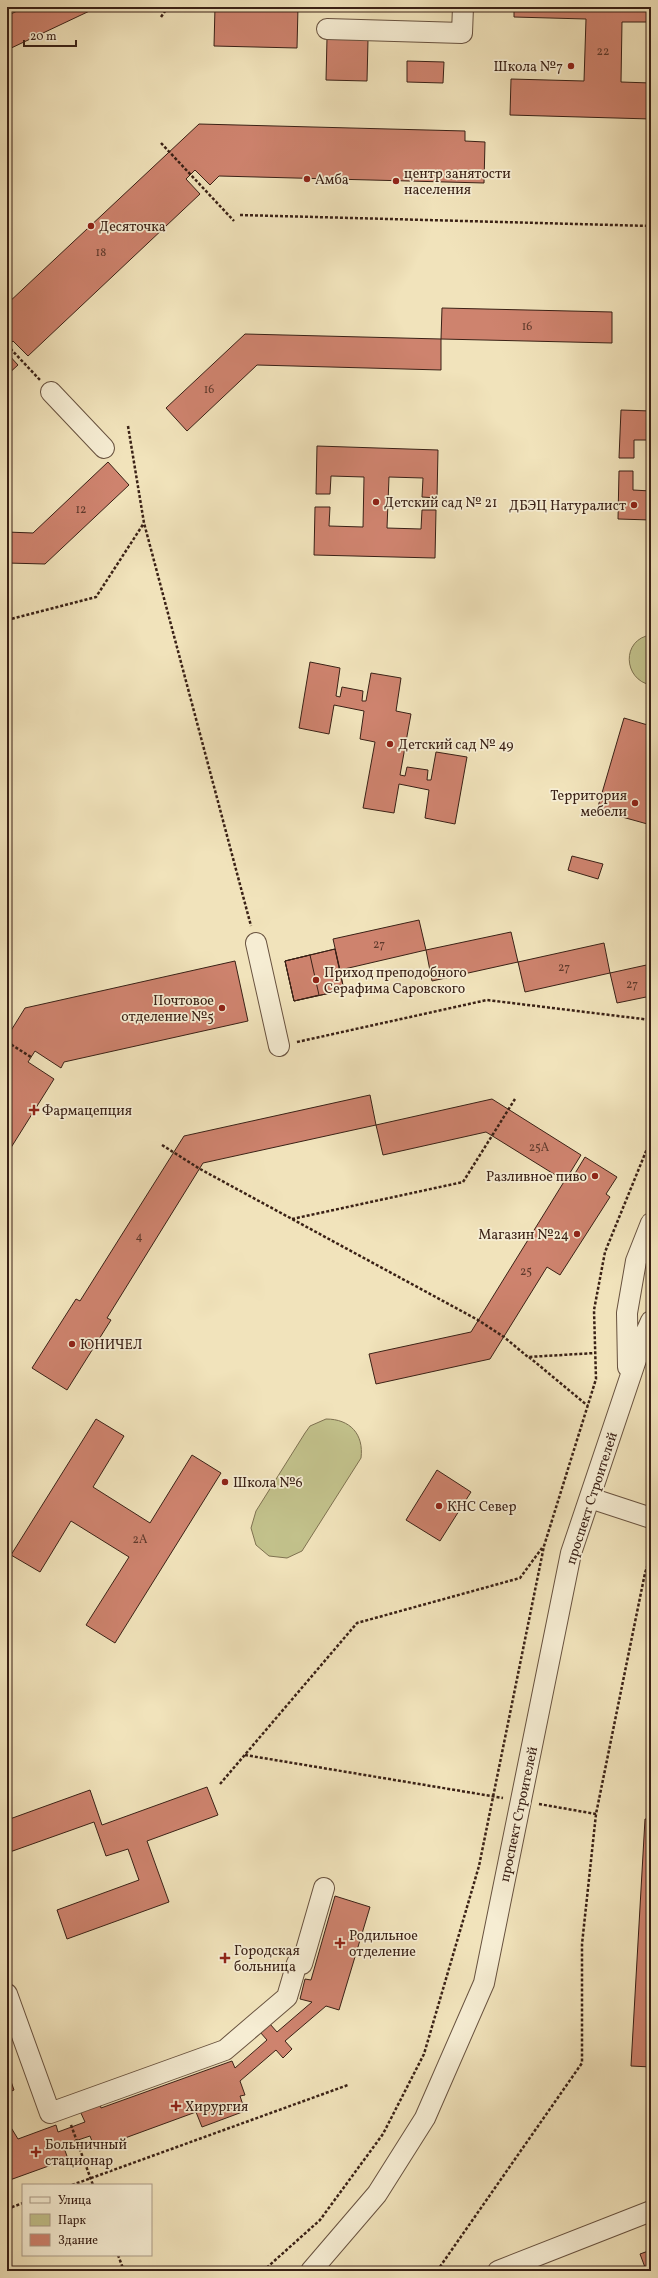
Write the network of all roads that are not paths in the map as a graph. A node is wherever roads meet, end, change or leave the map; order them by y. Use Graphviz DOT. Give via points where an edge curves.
graph roads {
  1 [pos="463,7"];
  2 [pos="327,29"];
  3 [pos="51,392"];
  4 [pos="104,448"];
  5 [pos="256,943"];
  6 [pos="279,1046"];
  7 [pos="651,1223"];
  8 [pos="651,1321"];
  9 [pos="628,1382"];
  10 [pos="590,1498"];
  11 [pos="651,1518"];
  12 [pos="324,1888"];
  13 [pos="9,2005"];
  14 [pos="651,2211"];
  15 [pos="316,2270"];
  16 [pos="498,2271"];
  1 -- 2 [label="street" via="462,33"];
  3 -- 4 [label="street"];
  5 -- 6 [label="street"];
  7 -- 9 [label="street" via="636,1261 627,1313"];
  8 -- 9 [label="street, проспект Строителей"];
  9 -- 10 [label="street, проспект Строителей"];
  10 -- 11 [label="street"];
  10 -- 15 [label="street, проспект Строителей" via="571,1553 484,1983 425,2118 377,2194"];
  12 -- 13 [label="street" via="302,1964 297,1963 287,1998 225,2050 50,2113"];
  14 -- 16 [label="street"];
}
